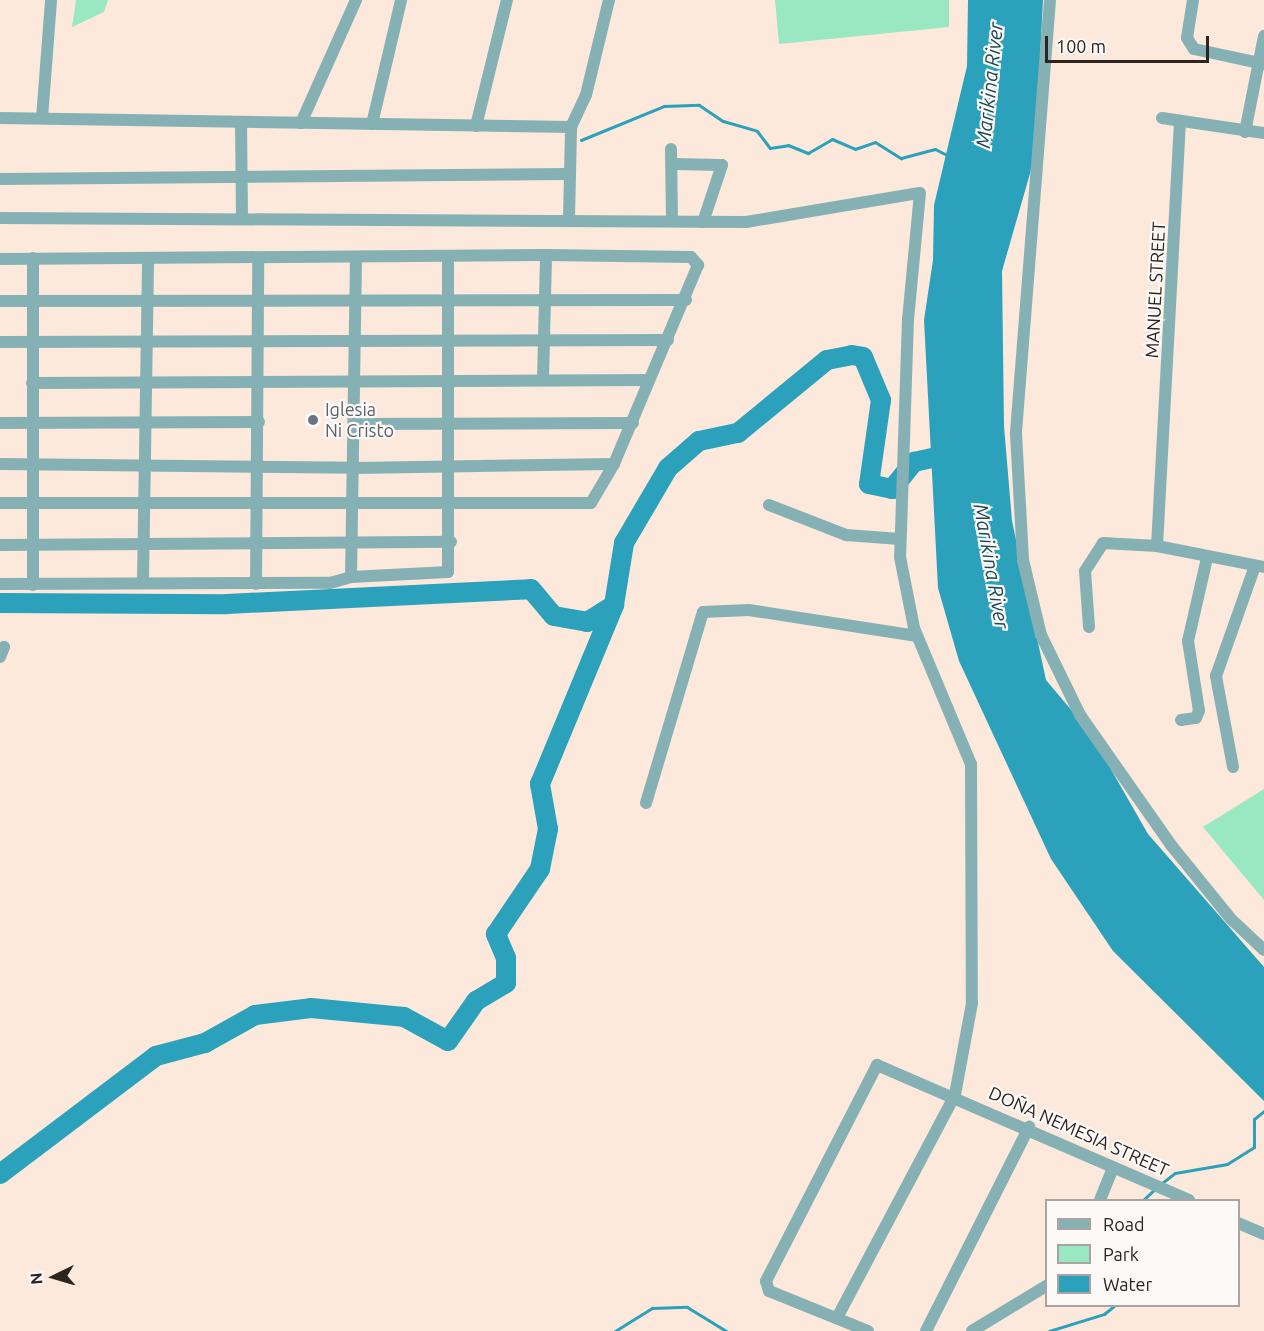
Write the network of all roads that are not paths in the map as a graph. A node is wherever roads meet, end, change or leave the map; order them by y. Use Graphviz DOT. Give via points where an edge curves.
graph roads {
  1 [pos="51,0"];
  2 [pos="356,0"];
  3 [pos="401,0"];
  4 [pos="507,0"];
  5 [pos="609,0"];
  6 [pos="1050,0"];
  7 [pos="1193,0"];
  8 [pos="1264,36"];
  9 [pos="1261,63"];
  10 [pos="0,118"];
  11 [pos="42,118"];
  12 [pos="1162,118"];
  13 [pos="1180,121"];
  14 [pos="241,122"];
  15 [pos="301,123"];
  16 [pos="372,124"];
  17 [pos="476,126"];
  18 [pos="571,127"];
  19 [pos="1245,132"];
  20 [pos="1264,134"];
  21 [pos="671,149"];
  22 [pos="672,164"];
  23 [pos="567,174"];
  24 [pos="240,177"];
  25 [pos="0,179"];
  26 [pos="242,216"];
  27 [pos="0,218"];
  28 [pos="569,218"];
  29 [pos="672,220"];
  30 [pos="703,222"];
  31 [pos="546,255"];
  32 [pos="357,257"];
  33 [pos="448,257"];
  34 [pos="33,258"];
  35 [pos="258,258"];
  36 [pos="0,259"];
  37 [pos="147,259"];
  38 [pos="356,299"];
  39 [pos="258,300"];
  40 [pos="449,300"];
  41 [pos="545,300"];
  42 [pos="686,300"];
  43 [pos="0,301"];
  44 [pos="34,301"];
  45 [pos="148,301"];
  46 [pos="447,340"];
  47 [pos="668,340"];
  48 [pos="147,341"];
  49 [pos="258,341"];
  50 [pos="356,341"];
  51 [pos="545,341"];
  52 [pos="0,342"];
  53 [pos="31,342"];
  54 [pos="148,379"];
  55 [pos="257,380"];
  56 [pos="357,380"];
  57 [pos="448,380"];
  58 [pos="543,380"];
  59 [pos="647,380"];
  60 [pos="32,382"];
  61 [pos="451,421"];
  62 [pos="259,422"];
  63 [pos="0,423"];
  64 [pos="33,423"];
  65 [pos="146,423"];
  66 [pos="633,423"];
  67 [pos="356,424"];
  68 [pos="0,464"];
  69 [pos="35,464"];
  70 [pos="258,464"];
  71 [pos="452,464"];
  72 [pos="615,464"];
  73 [pos="147,466"];
  74 [pos="354,468"];
  75 [pos="0,503"];
  76 [pos="35,503"];
  77 [pos="146,503"];
  78 [pos="254,503"];
  79 [pos="769,504"];
  80 [pos="449,506"];
  81 [pos="353,507"];
  82 [pos="900,539"];
  83 [pos="451,542"];
  84 [pos="255,543"];
  85 [pos="147,544"];
  86 [pos="354,544"];
  87 [pos="0,545"];
  88 [pos="36,546"];
  89 [pos="1157,546"];
  90 [pos="1208,558"];
  91 [pos="1259,566"];
  92 [pos="351,577"];
  93 [pos="143,582"];
  94 [pos="0,584"];
  95 [pos="256,584"];
  96 [pos="33,585"];
  97 [pos="1089,627"];
  98 [pos="917,636"];
  99 [pos="1181,720"];
  100 [pos="1233,767"];
  101 [pos="646,803"];
  102 [pos="1264,950"];
  103 [pos="955,1095"];
  104 [pos="1029,1127"];
  105 [pos="1113,1168"];
  106 [pos="1100,1199"];
  107 [pos="1187,1199"];
  108 [pos="1240,1223"];
  109 [pos="1264,1234"];
  110 [pos="1045,1287"];
  111 [pos="837,1318"];
  112 [pos="867,1331"];
  113 [pos="926,1331"];
  114 [pos="972,1331"];
  1 -- 11 [label="street"];
  2 -- 15 [label="street"];
  3 -- 16 [label="street"];
  4 -- 17 [label="street"];
  5 -- 18 [label="street" via="586,95"];
  6 -- 102 [label="street" via="1016,434 1023,560 1041,635 1080,715 1171,845 1231,919"];
  7 -- 9 [label="street" via="1187,38 1194,49"];
  8 -- 9 [label="street"];
  9 -- 19 [label="street"];
  10 -- 11 [label="street"];
  11 -- 14 [label="street"];
  12 -- 13 [label="street"];
  13 -- 19 [label="street"];
  13 -- 89 [label="street, MANUEL STREET"];
  14 -- 15 [label="street"];
  14 -- 24 [label="street"];
  15 -- 16 [label="street"];
  16 -- 17 [label="street"];
  17 -- 18 [label="street"];
  18 -- 23 [label="street"];
  19 -- 20 [label="street"];
  21 -- 22 [label="street"];
  22 -- 29 [label="street"];
  22 -- 30 [label="street" via="722,165"];
  23 -- 24 [label="street"];
  23 -- 28 [label="street"];
  24 -- 25 [label="street"];
  24 -- 26 [label="street"];
  26 -- 27 [label="street"];
  26 -- 28 [label="street"];
  28 -- 29 [label="street"];
  29 -- 30 [label="street"];
  30 -- 82 [label="street" via="774,220 920,193"];
  31 -- 33 [label="street"];
  31 -- 41 [label="street"];
  31 -- 42 [label="street" via="692,257 698,265"];
  32 -- 33 [label="street"];
  32 -- 35 [label="street"];
  32 -- 38 [label="street"];
  33 -- 40 [label="street"];
  34 -- 36 [label="street"];
  34 -- 37 [label="street"];
  34 -- 44 [label="street"];
  35 -- 37 [label="street"];
  35 -- 39 [label="street"];
  37 -- 45 [label="street"];
  38 -- 39 [label="street"];
  38 -- 40 [label="street"];
  38 -- 50 [label="street"];
  39 -- 45 [label="street"];
  39 -- 49 [label="street"];
  40 -- 41 [label="street"];
  40 -- 46 [label="street"];
  41 -- 42 [label="street"];
  41 -- 51 [label="street"];
  42 -- 47 [label="street"];
  43 -- 44 [label="street"];
  44 -- 45 [label="street"];
  44 -- 53 [label="street"];
  45 -- 48 [label="street"];
  46 -- 50 [label="street"];
  46 -- 51 [label="street"];
  46 -- 57 [label="street"];
  47 -- 51 [label="street"];
  47 -- 59 [label="street"];
  48 -- 49 [label="street"];
  48 -- 53 [label="street"];
  48 -- 54 [label="street"];
  49 -- 50 [label="street"];
  49 -- 55 [label="street"];
  50 -- 56 [label="street"];
  51 -- 58 [label="street"];
  52 -- 53 [label="street"];
  53 -- 60 [label="street"];
  54 -- 55 [label="street"];
  54 -- 60 [label="street"];
  54 -- 65 [label="street"];
  55 -- 56 [label="street"];
  55 -- 62 [label="street"];
  56 -- 57 [label="street"];
  56 -- 67 [label="street"];
  57 -- 58 [label="street"];
  57 -- 61 [label="street"];
  58 -- 59 [label="street"];
  59 -- 66 [label="street"];
  60 -- 64 [label="street"];
  61 -- 66 [label="street"];
  61 -- 67 [label="street"];
  61 -- 71 [label="street"];
  62 -- 65 [label="street"];
  62 -- 70 [label="street"];
  63 -- 64 [label="street"];
  64 -- 65 [label="street"];
  64 -- 69 [label="street"];
  65 -- 73 [label="street"];
  66 -- 72 [label="street"];
  67 -- 74 [label="street"];
  68 -- 69 [label="street"];
  69 -- 73 [label="street"];
  69 -- 76 [label="street"];
  70 -- 73 [label="street"];
  70 -- 74 [label="street"];
  70 -- 78 [label="street"];
  71 -- 72 [label="street"];
  71 -- 74 [label="street"];
  71 -- 80 [label="street"];
  72 -- 80 [label="street" via="591,503"];
  73 -- 77 [label="street"];
  74 -- 81 [label="street"];
  75 -- 76 [label="street"];
  76 -- 77 [label="street"];
  76 -- 88 [label="street"];
  77 -- 78 [label="street"];
  77 -- 85 [label="street"];
  78 -- 81 [label="street"];
  78 -- 84 [label="street"];
  79 -- 82 [label="street" via="846,535"];
  80 -- 81 [label="street"];
  80 -- 83 [label="street"];
  81 -- 86 [label="street"];
  82 -- 98 [label="street" via="902,583"];
  83 -- 86 [label="street"];
  83 -- 92 [label="street" via="448,572"];
  84 -- 85 [label="street"];
  84 -- 86 [label="street"];
  84 -- 95 [label="street"];
  85 -- 88 [label="street"];
  85 -- 93 [label="street"];
  86 -- 92 [label="street"];
  87 -- 88 [label="street"];
  88 -- 96 [label="street"];
  89 -- 90 [label="street"];
  89 -- 97 [label="street" via="1107,543 1085,571"];
  90 -- 91 [label="street"];
  90 -- 99 [label="street" via="1188,641 1199,711 1196,718"];
  91 -- 100 [label="street" via="1216,676"];
  92 -- 95 [label="street" via="330,583"];
  93 -- 95 [label="street"];
  93 -- 96 [label="street"];
  94 -- 96 [label="street"];
  98 -- 101 [label="street" via="749,610 703,612"];
  98 -- 103 [label="street" via="970,764 973,791 972,1003"];
  103 -- 104 [label="street, DOÑA NEMESIA STREET"];
  103 -- 111 [label="street"];
  103 -- 111 [label="street, DOÑA NEMESIA STREET" via="875,1066 766,1281 769,1291"];
  104 -- 105 [label="street, DOÑA NEMESIA STREET"];
  104 -- 113 [label="street"];
  105 -- 106 [label="street"];
  105 -- 107 [label="street, DOÑA NEMESIA STREET"];
  108 -- 109 [label="street"];
  110 -- 114 [label="street"];
  111 -- 112 [label="street"];
}
